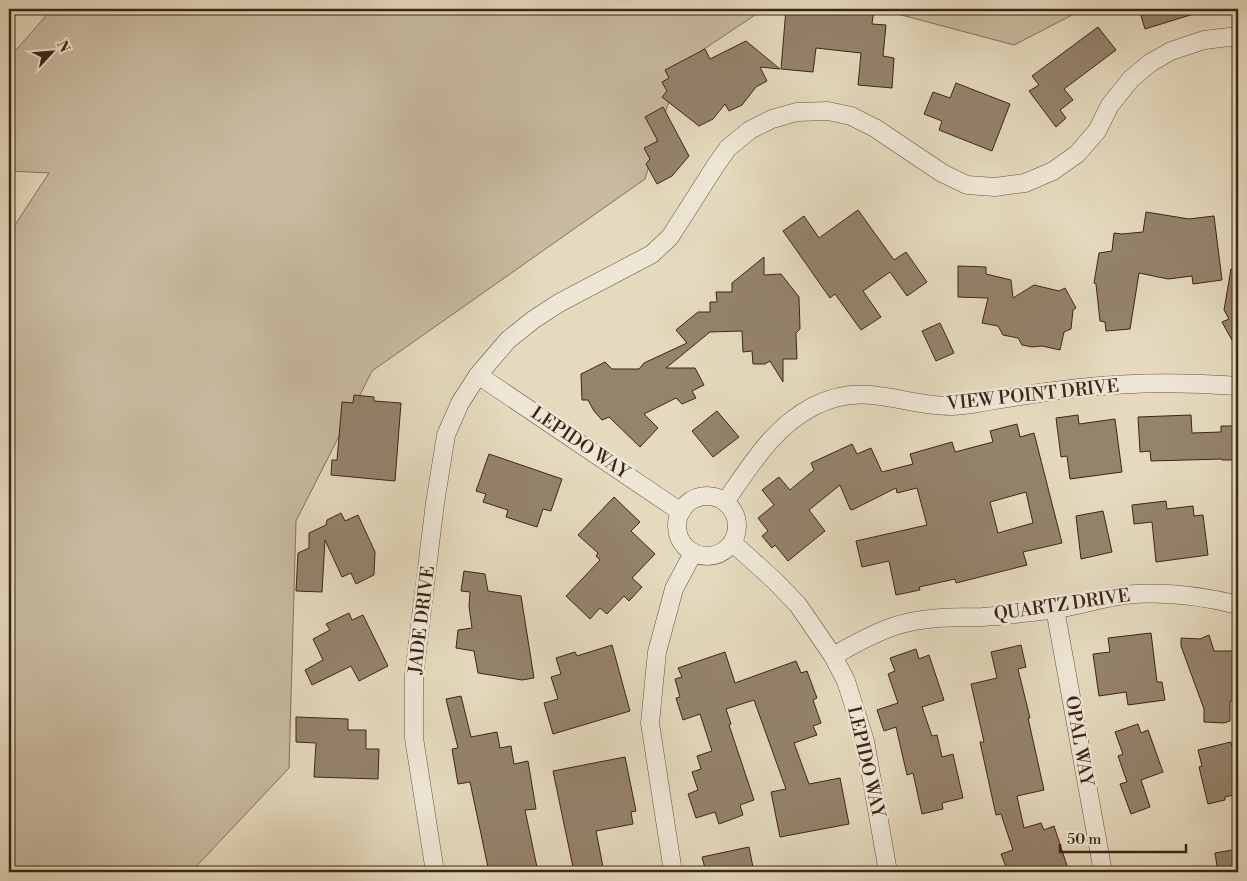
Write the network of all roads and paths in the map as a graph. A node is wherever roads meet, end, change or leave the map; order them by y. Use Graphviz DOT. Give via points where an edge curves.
graph roads {
  1 [pos="1238,36"];
  2 [pos="478,375"];
  3 [pos="1238,386"];
  4 [pos="725,502"];
  5 [pos="681,512"];
  6 [pos="733,543"];
  7 [pos="692,553"];
  8 [pos="1238,605"];
  9 [pos="1056,609"];
  10 [pos="833,656"];
  11 [pos="435,872"];
  12 [pos="674,872"];
  13 [pos="888,872"];
  14 [pos="1103,872"];
  1 -- 2 [label="street, JADE DRIVE" via="1204,40 1171,51 1150,63 1131,78 1110,105 1097,131 1077,154 1053,171 1025,183 995,187 967,185 851,116 828,111 797,112 772,119 750,130 728,148 670,237 652,254 533,320 508,340"];
  2 -- 5 [label="street, LEPIDO WAY"];
  2 -- 11 [label="street, JADE DRIVE" via="460,403 446,435 414,675 414,738"];
  3 -- 4 [label="street, VIEW POINT DRIVE" via="1134,384 1080,388 953,406 872,393 841,395 792,419 769,440"];
  4 -- 5 [label="street" via="705,496 685,505"];
  4 -- 6 [label="street" via="738,523"];
  5 -- 7 [label="street" via="678,535"];
  6 -- 7 [label="street" via="723,553 713,556"];
  6 -- 10 [label="street, LEPIDO WAY" via="798,605"];
  7 -- 12 [label="street" via="674,589 657,652 650,723"];
  8 -- 9 [label="street, QUARTZ DRIVE" via="1155,593 1125,595"];
  9 -- 10 [label="street, QUARTZ DRIVE" via="922,620 895,626"];
  9 -- 14 [label="street, OPAL WAY"];
  10 -- 13 [label="street, LEPIDO WAY" via="846,681 865,741"];
}
